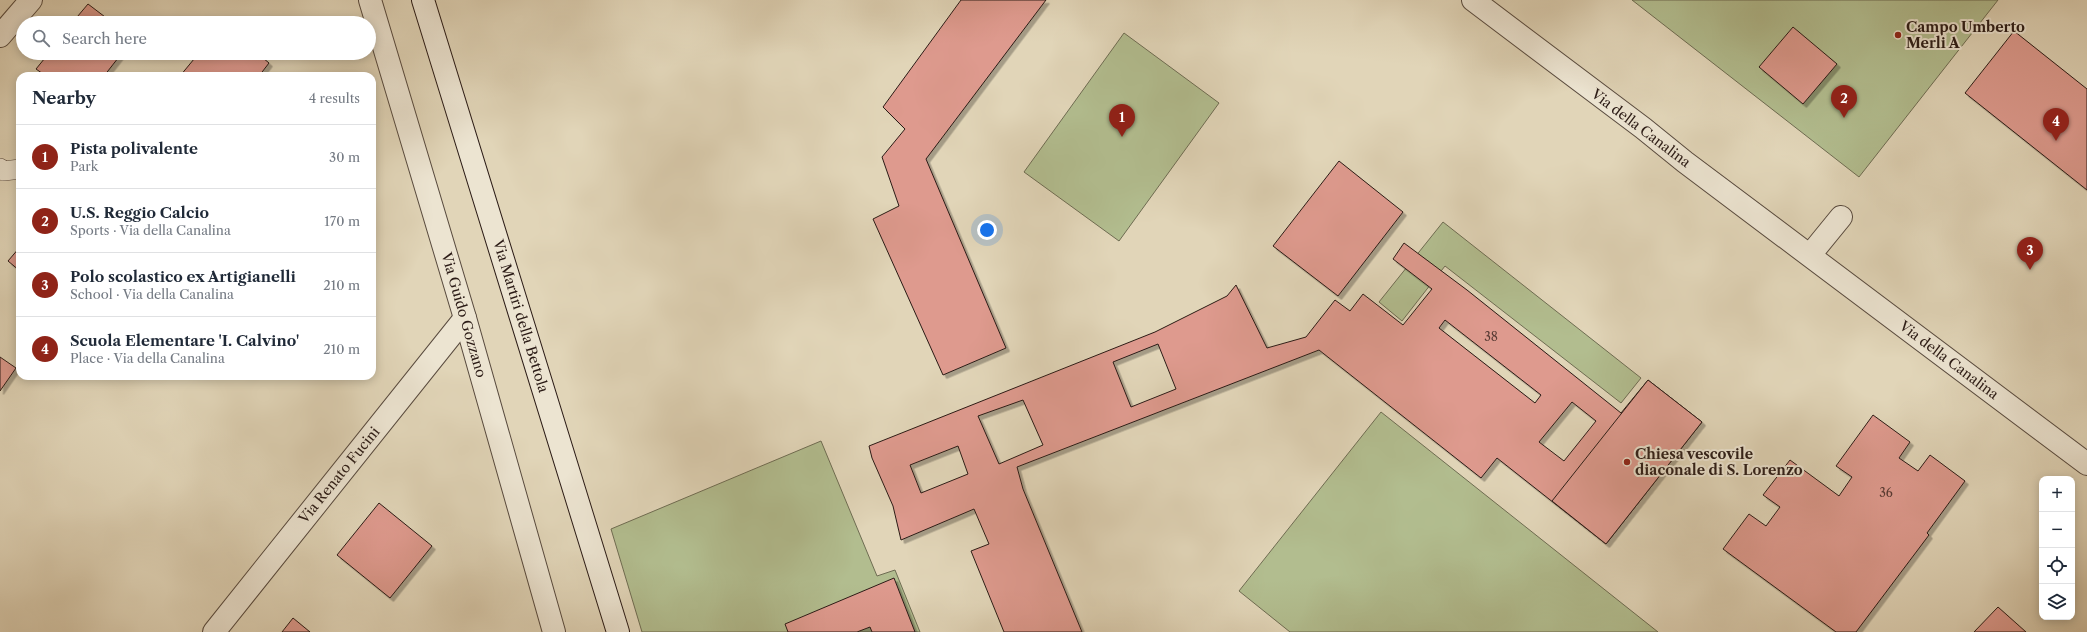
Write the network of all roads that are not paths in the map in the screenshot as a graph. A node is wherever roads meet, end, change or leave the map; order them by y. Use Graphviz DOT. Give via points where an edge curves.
graph roads {
  1 [pos="31,0"];
  2 [pos="370,0"];
  3 [pos="424,0"];
  4 [pos="1473,0"];
  5 [pos="17,16"];
  6 [pos="375,16"];
  7 [pos="16,17"];
  8 [pos="376,20"];
  9 [pos="0,36"];
  10 [pos="0,168"];
  11 [pos="16,170"];
  12 [pos="1841,217"];
  13 [pos="1810,255"];
  14 [pos="465,318"];
  15 [pos="2087,464"];
  16 [pos="214,632"];
  17 [pos="554,632"];
  18 [pos="618,632"];
  1 -- 5 [label="street"];
  2 -- 6 [label="street, Via Guido Gozzano"];
  3 -- 18 [label="street, Via Martiri della Bettola"];
  4 -- 13 [label="street, Via della Canalina"];
  7 -- 9 [label="street"];
  8 -- 14 [label="street, Via Guido Gozzano"];
  10 -- 11 [label="lane" via="4,171"];
  12 -- 13 [label="street"];
  13 -- 15 [label="street, Via della Canalina"];
  14 -- 16 [label="street, Via Renato Fucini"];
  14 -- 17 [label="street, Via Guido Gozzano"];
}
